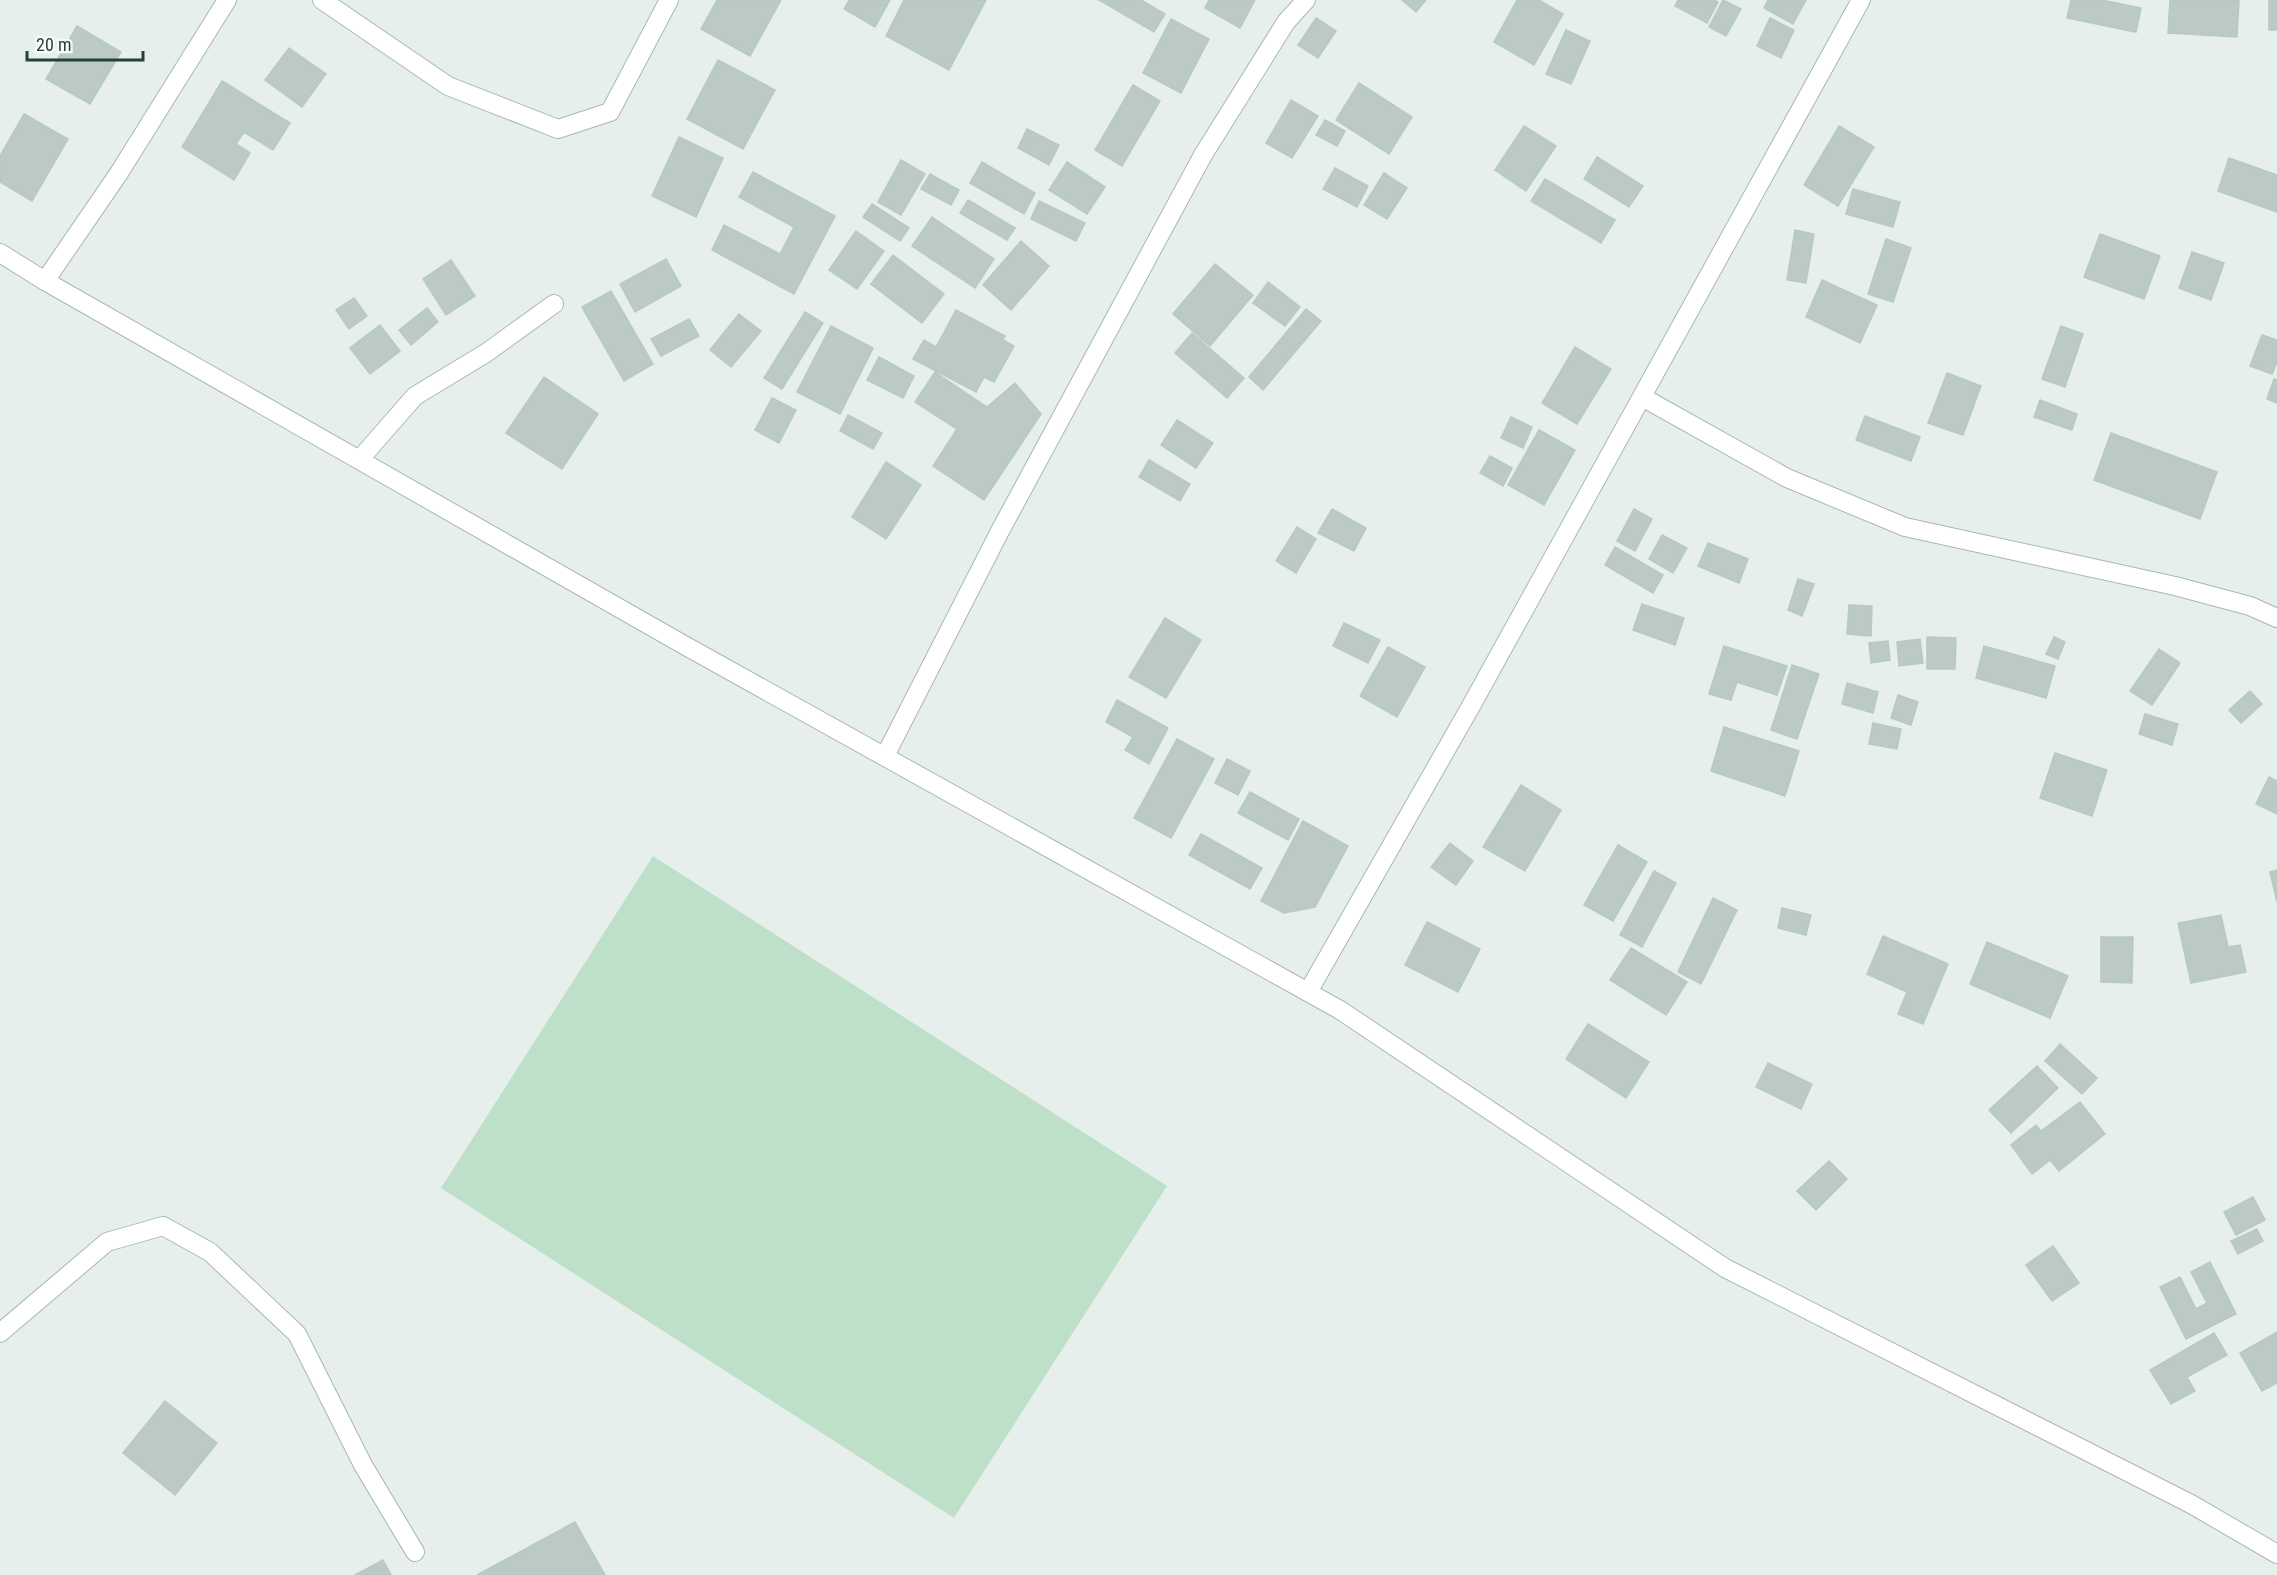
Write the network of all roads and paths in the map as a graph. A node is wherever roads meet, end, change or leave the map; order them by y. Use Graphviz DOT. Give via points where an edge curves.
graph roads {
  1 [pos="227,0"];
  2 [pos="322,0"];
  3 [pos="669,0"];
  4 [pos="1306,0"];
  5 [pos="1861,0"];
  6 [pos="0,253"];
  7 [pos="45,281"];
  8 [pos="554,304"];
  9 [pos="1642,397"];
  10 [pos="359,460"];
  11 [pos="2277,618"];
  12 [pos="885,756"];
  13 [pos="1308,992"];
  14 [pos="0,1333"];
  15 [pos="415,1552"];
  16 [pos="2277,1554"];
  1 -- 7 [label="street" via="119,173"];
  2 -- 3 [label="street" via="448,86 558,129 610,112"];
  4 -- 12 [label="street" via="1286,22 1203,155 1000,531"];
  5 -- 9 [label="street"];
  6 -- 7 [label="street"];
  7 -- 10 [label="street"];
  8 -- 10 [label="street" via="486,353 415,396"];
  9 -- 11 [label="street" via="1786,478 1905,527 2175,586 2250,606"];
  9 -- 13 [label="street"];
  10 -- 12 [label="street"];
  12 -- 13 [label="street"];
  13 -- 16 [label="street" via="1725,1268 2191,1504"];
  14 -- 15 [label="street" via="107,1242 163,1226 210,1252 297,1335 363,1465"];
}
